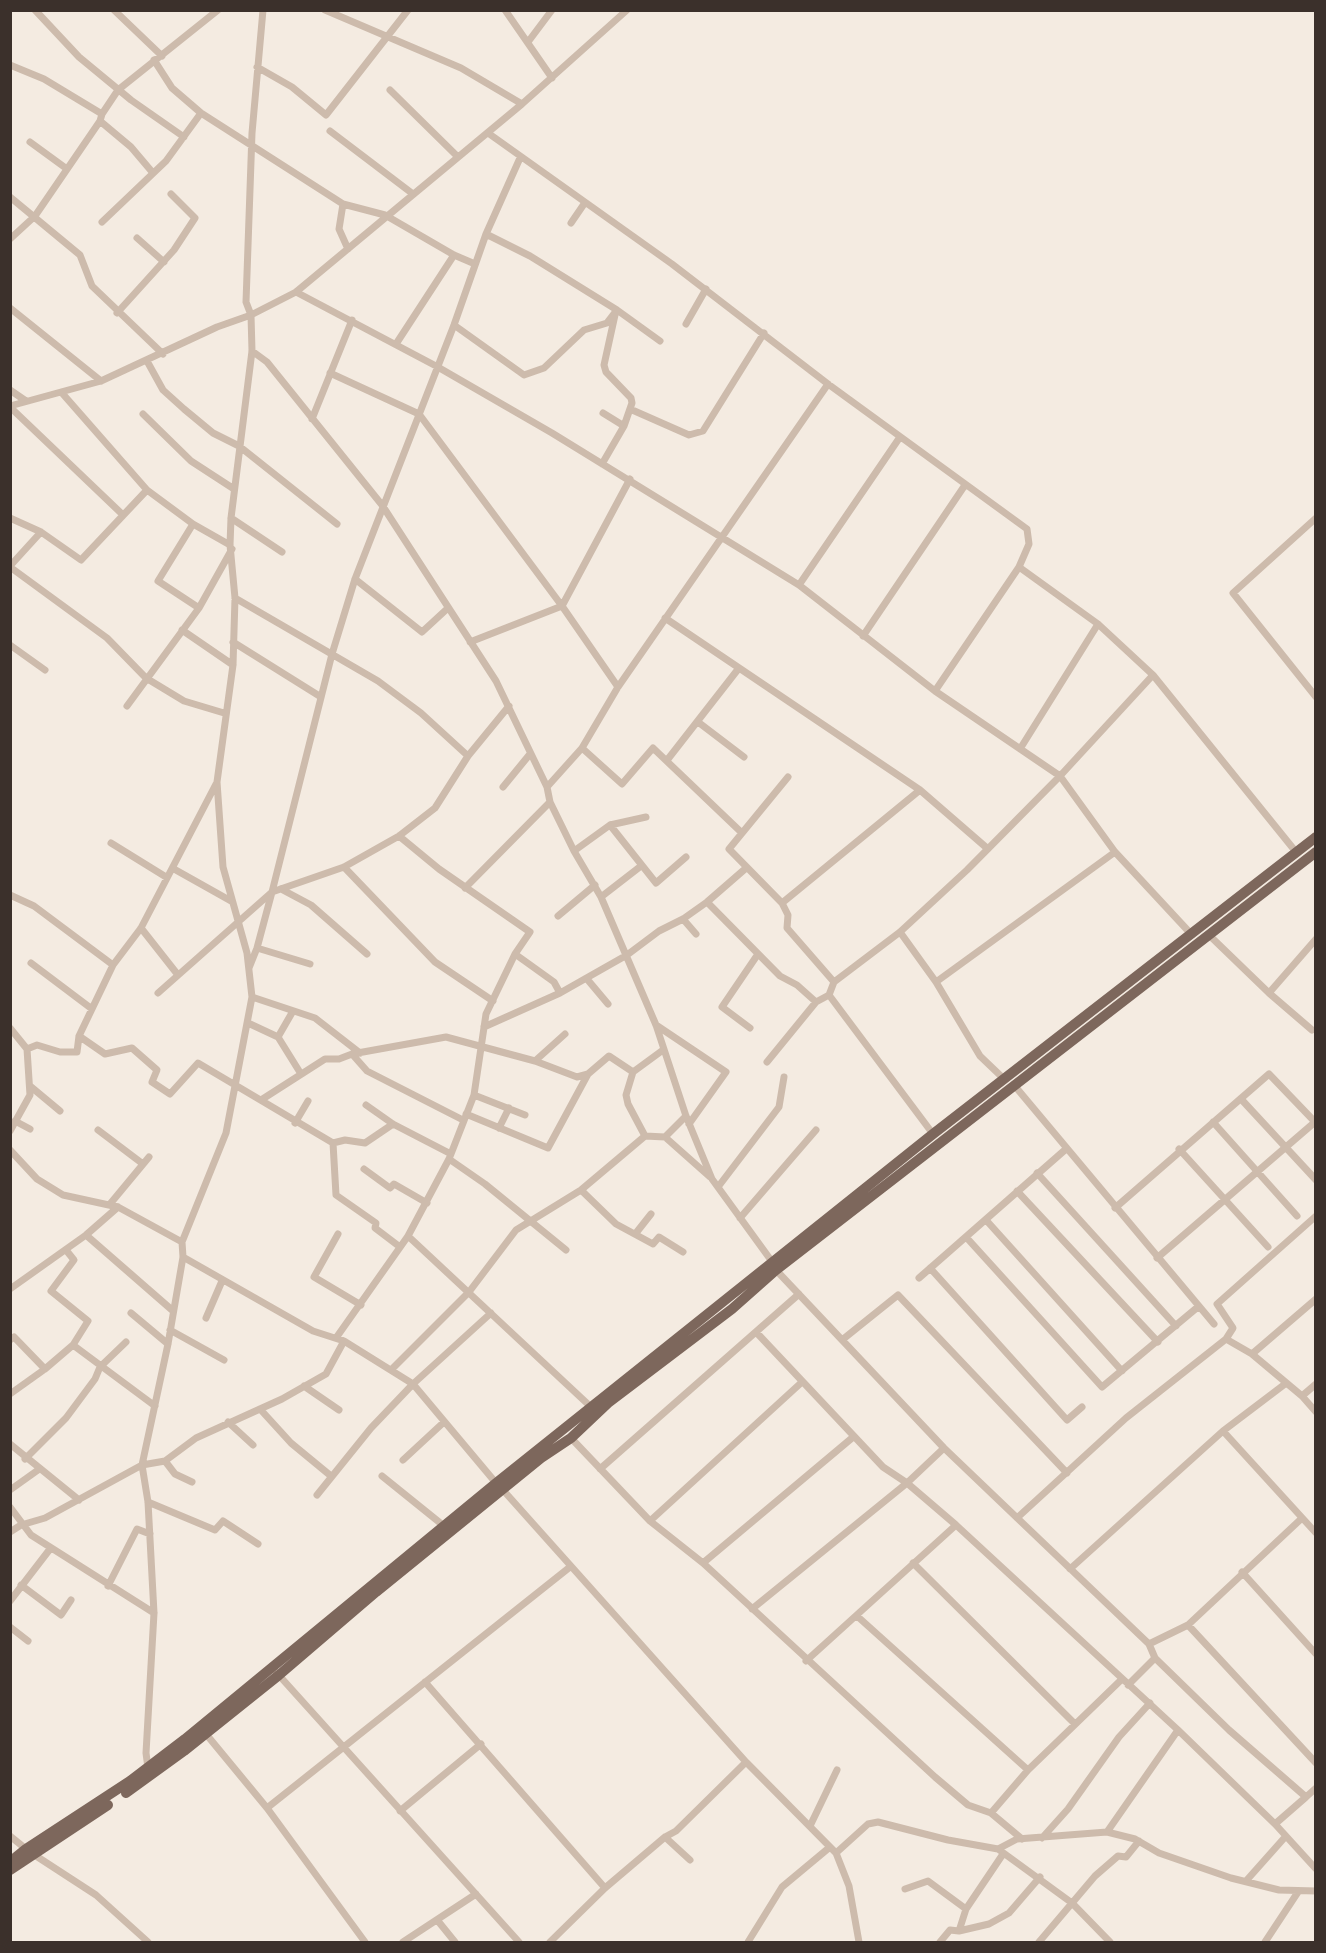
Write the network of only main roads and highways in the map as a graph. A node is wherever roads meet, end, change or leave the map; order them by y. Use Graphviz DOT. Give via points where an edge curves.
graph roads {
  1 [pos="1316,837"];
  2 [pos="1316,852"];
  3 [pos="956,1123"];
  4 [pos="775,1266"];
  5 [pos="499,1486"];
  6 [pos="276,1671"];
  7 [pos="29,1851"];
  8 [pos="10,1862"];
  9 [pos="10,1870"];
  1 -- 3 [label="main road" via="1004,1079"];
  2 -- 3 [label="main road" via="1014,1085"];
  3 -- 4 [label="main road"];
  3 -- 4 [label="main road" via="933,1134"];
  4 -- 5 [label="main road" via="591,1407"];
  4 -- 5 [label="main road" via="732,1309 608,1402 571,1438"];
  5 -- 6 [label="main road"];
  5 -- 6 [label="main road" via="444,1526"];
  6 -- 7 [label="main road" via="148,1768"];
  6 -- 7 [label="main road" via="206,1734 75,1828"];
  7 -- 8 [label="main road"];
  7 -- 9 [label="main road"];
}
